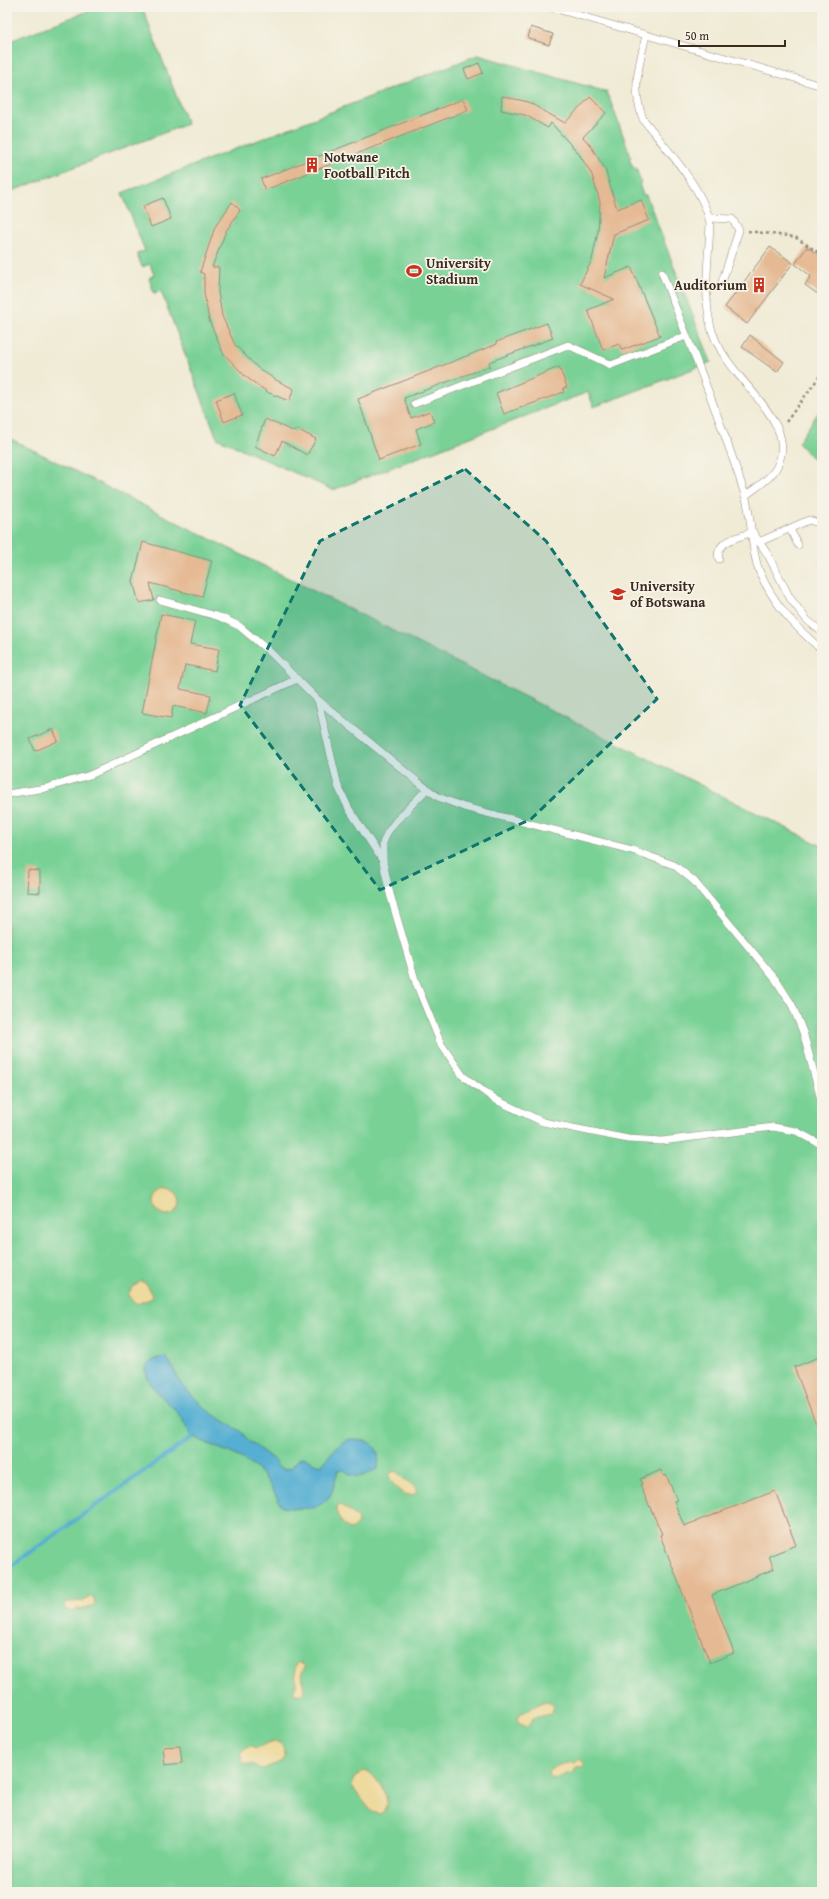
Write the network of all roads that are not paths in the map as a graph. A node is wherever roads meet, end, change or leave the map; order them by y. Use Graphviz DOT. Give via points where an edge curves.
graph roads {
  1 [pos="550,7"];
  2 [pos="646,35"];
  3 [pos="822,86"];
  4 [pos="709,218"];
  5 [pos="662,274"];
  6 [pos="720,288"];
  7 [pos="686,336"];
  8 [pos="414,404"];
  9 [pos="745,496"];
  10 [pos="790,529"];
  11 [pos="822,530"];
  12 [pos="753,532"];
  13 [pos="759,542"];
  14 [pos="798,545"];
  15 [pos="719,559"];
  16 [pos="160,600"];
  17 [pos="822,632"];
  18 [pos="822,650"];
  19 [pos="297,679"];
  20 [pos="318,700"];
  21 [pos="427,789"];
  22 [pos="7,794"];
  23 [pos="384,862"];
  24 [pos="822,1103"];
  25 [pos="822,1145"];
  1 -- 2 [label="lane"];
  2 -- 3 [label="lane"];
  2 -- 4 [label="lane" via="635,87 638,106 643,119 700,194"];
  4 -- 6 [label="lane" via="732,219 739,230"];
  4 -- 9 [label="lane" via="707,304 712,331 717,344 736,372 768,411 778,432 780,452 775,470 770,477"];
  5 -- 7 [label="lane"];
  7 -- 8 [label="lane" via="611,365 568,344"];
  7 -- 9 [label="lane" via="720,422"];
  9 -- 12 [label="lane"];
  10 -- 11 [label="lane" via="809,520 818,523"];
  10 -- 13 [label="lane"];
  10 -- 14 [label="lane"];
  12 -- 13 [label="lane"];
  12 -- 15 [label="lane" via="722,544 718,551"];
  12 -- 18 [label="lane" via="755,560 778,606 797,630"];
  13 -- 17 [label="lane" via="768,554 790,598 807,620"];
  16 -- 19 [label="lane" via="220,617 239,626"];
  19 -- 20 [label="lane"];
  19 -- 22 [label="lane" via="90,775 46,788"];
  20 -- 21 [label="lane"];
  20 -- 23 [label="lane" via="338,786 349,809"];
  21 -- 23 [label="lane" via="387,833 383,843"];
  21 -- 24 [label="lane" via="438,797 464,807 632,850 674,865 694,881 776,980 792,1005 803,1032"];
  23 -- 25 [label="lane" via="390,894 416,983 441,1044 463,1076 494,1099 543,1122 628,1139 662,1141 773,1127 796,1131"];
}
